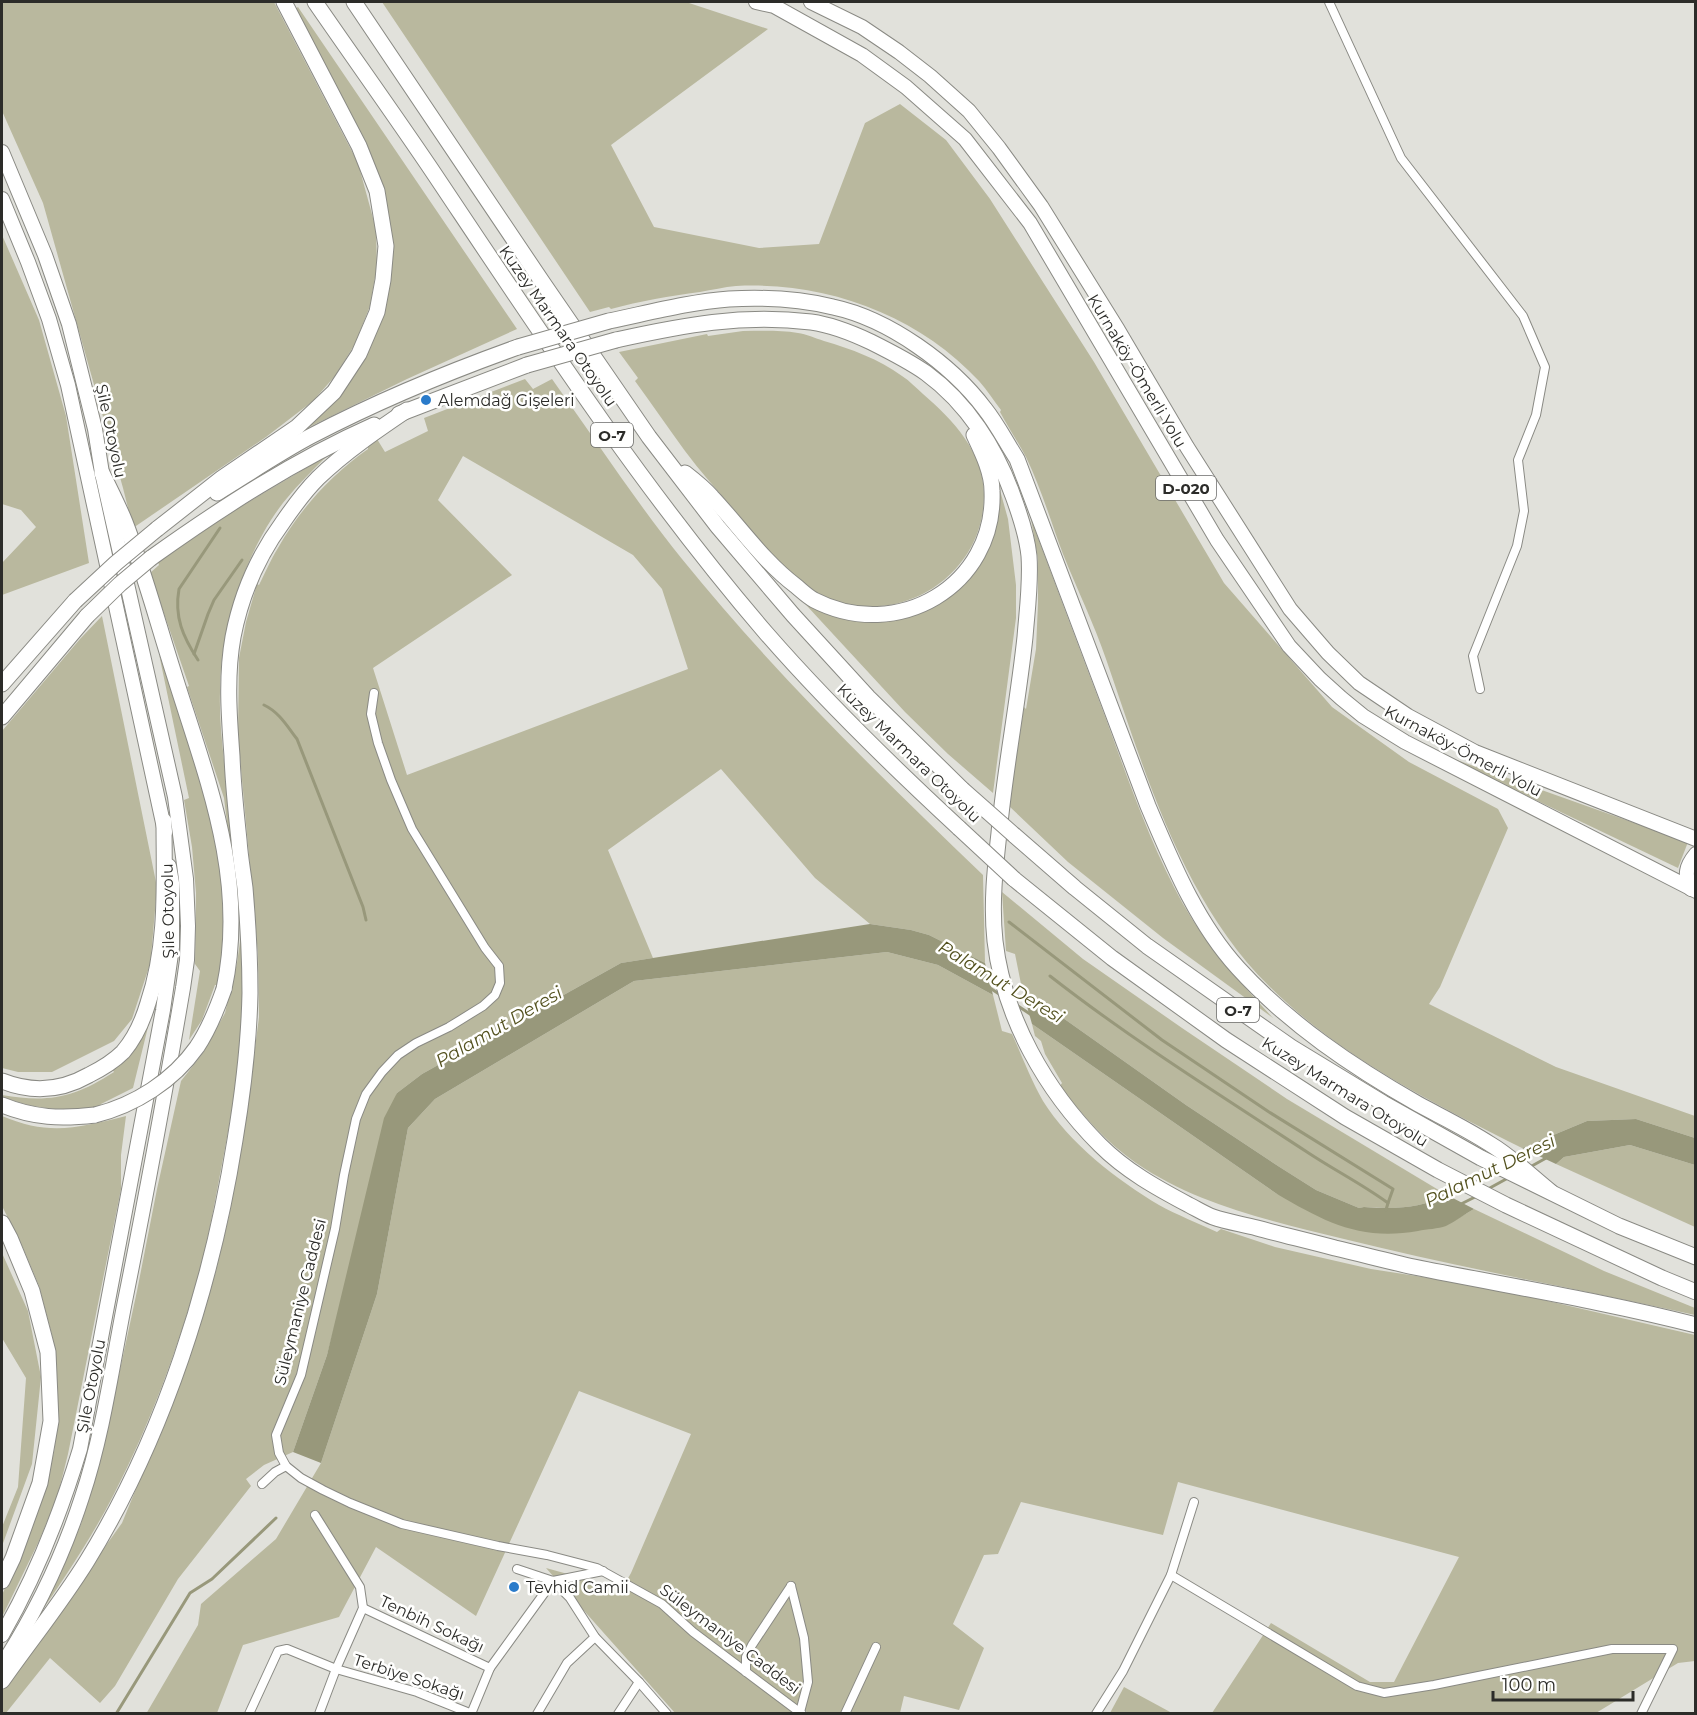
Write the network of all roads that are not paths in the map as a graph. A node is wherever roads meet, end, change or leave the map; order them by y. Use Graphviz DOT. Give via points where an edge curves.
graph roads {
  1 [pos="284,2"];
  2 [pos="315,2"];
  3 [pos="354,2"];
  4 [pos="756,2"];
  5 [pos="811,2"];
  6 [pos="1329,2"];
  7 [pos="2,152"];
  8 [pos="2,199"];
  9 [pos="947,392"];
  10 [pos="407,410"];
  11 [pos="649,437"];
  12 [pos="102,473"];
  13 [pos="157,529"];
  14 [pos="75,601"];
  15 [pos="2,670"];
  16 [pos="2,684"];
  17 [pos="1480,689"];
  18 [pos="374,693"];
  19 [pos="2,717"];
  20 [pos="164,821"];
  21 [pos="1695,839"];
  22 [pos="1695,854"];
  23 [pos="1694,890"];
  24 [pos="2,1081"];
  25 [pos="2,1105"];
  26 [pos="1551,1192"];
  27 [pos="2,1222"];
  28 [pos="1695,1257"];
  29 [pos="1695,1292"];
  30 [pos="1695,1325"];
  31 [pos="286,1466"];
  32 [pos="262,1484"];
  33 [pos="1194,1502"];
  34 [pos="315,1515"];
  35 [pos="518,1569"];
  36 [pos="603,1571"];
  37 [pos="1171,1575"];
  38 [pos="2,1581"];
  39 [pos="553,1581"];
  40 [pos="363,1608"];
  41 [pos="2,1635"];
  42 [pos="595,1637"];
  43 [pos="876,1647"];
  44 [pos="2,1665"];
  45 [pos="490,1668"];
  46 [pos="336,1669"];
  47 [pos="746,1672"];
  48 [pos="2,1681"];
  49 [pos="639,1682"];
  50 [pos="249,1713"];
  51 [pos="319,1713"];
  52 [pos="472,1713"];
  53 [pos="537,1713"];
  54 [pos="618,1713"];
  55 [pos="667,1713"];
  56 [pos="801,1713"];
  57 [pos="845,1713"];
  58 [pos="1096,1713"];
  59 [pos="1641,1713"];
  1 -- 13 [label="highway" via="359,146 377,191 386,246 377,312 359,354 334,392 297,427"];
  2 -- 29 [label="highway, Kuzey Marmara Otoyolu / O-7, bridge" via="641,477 766,633 913,786 1014,879 1112,958 1226,1040 1345,1117 1438,1170"];
  3 -- 11 [label="highway, Kuzey Marmara Otoyolu / O-7"];
  4 -- 23 [label="highway, Kurnaköy-Ömerli Yolu / D-020" via="774,6 862,55 906,87 965,139 1030,223 1217,540 1289,646 1320,679 1363,716 1405,742"];
  5 -- 21 [label="highway, Kurnaköy-Ömerli Yolu / D-020" via="862,27 907,58 969,111 999,148 1041,206 1290,609 1351,676 1408,716 1475,752"];
  6 -- 17 [label="street" via="1401,158 1523,316 1545,368 1536,415 1518,460 1524,511 1517,546 1473,656"];
  7 -- 12 [label="highway, Şile Otoyolu" via="69,324 92,413"];
  8 -- 20 [label="highway, Şile Otoyolu" via="49,320 68,385"];
  9 -- 10 [label="highway, bridge" via="927,374 847,331 817,323 732,320 685,325 527,364"];
  9 -- 11 [label="highway" via="982,451 993,490 990,522 976,556 953,585 926,603 886,615 856,613 812,599 783,577 711,495"];
  9 -- 30 [label="highway" via="989,442 1008,481 1029,555 1021,677 1004,785 993,918 1006,988 1024,1040 1068,1110 1130,1172 1213,1217 1408,1265"];
  10 -- 19 [label="highway, bridge" via="288,469 151,558 87,616"];
  10 -- 48 [label="highway" via="341,457 303,494 264,551 242,602 233,637 229,700 250,995 236,1135 220,1222 194,1318 165,1401 134,1472 86,1562"];
  11 -- 26 [label="highway, Kuzey Marmara Otoyolu / O-7, bridge" via="718,527 868,697 1014,835 1147,946 1290,1047 1481,1158"];
  12 -- 25 [label="highway, bridge" via="135,553 222,836 231,908 224,989 197,1047 171,1077 129,1103 112,1111 73,1118 32,1116"];
  12 -- 44 [label="highway, Şile Otoyolu" via="175,797 186,879 187,960 96,1448 65,1543"];
  13 -- 14 [label="highway, bridge"];
  13 -- 26 [label="highway, bridge" via="310,436 390,398 518,347 609,321 688,305 774,298 834,307 886,326 961,381 985,409 1017,459 1172,862 1205,924 1237,967 1287,1016 1343,1059 1492,1144"];
  14 -- 15 [label="highway"];
  14 -- 16 [label="highway"];
  18 -- 31 [label="street, Süleymaniye Caddesi" via="371,714 391,780 416,837 499,966 500,983 495,995 483,1006 398,1055 366,1094 356,1119 300,1375 276,1435"];
  20 -- 24 [label="highway" via="164,913 159,964 142,1023 123,1052 78,1082 33,1090"];
  20 -- 41 [label="highway, Şile Otoyolu" via="172,884 172,947 80,1449 48,1545"];
  22 -- 23 [label="highway" via="1686,872"];
  26 -- 28 [label="highway, Kuzey Marmara Otoyolu / O-7" via="1619,1226"];
  27 -- 38 [label="highway" via="32,1291 48,1352 51,1421 40,1483"];
  31 -- 32 [label="street"];
  31 -- 36 [label="street, Süleymaniye Caddesi" via="323,1490 402,1524"];
  33 -- 37 [label="street"];
  34 -- 40 [label="street" via="360,1587"];
  35 -- 39 [label="street"];
  36 -- 39 [label="street"];
  36 -- 47 [label="street, Süleymaniye Caddesi" via="662,1604"];
  37 -- 58 [label="street" via="1123,1671"];
  37 -- 59 [label="street" via="1357,1686 1384,1693 1612,1649 1673,1649"];
  39 -- 42 [label="street" via="570,1598"];
  39 -- 45 [label="street"];
  40 -- 45 [label="street, Tenbih Sokağı"];
  40 -- 46 [label="street"];
  42 -- 49 [label="street"];
  42 -- 53 [label="street" via="567,1663"];
  43 -- 57 [label="street"];
  45 -- 52 [label="street"];
  46 -- 50 [label="street, Terbiye Sokağı" via="287,1649 278,1651"];
  46 -- 51 [label="street"];
  46 -- 52 [label="street, Terbiye Sokağı" via="417,1692"];
  47 -- 56 [label="street, Süleymaniye Caddesi"];
  47 -- 56 [label="street" via="746,1657 752,1645 790,1586 804,1638 808,1682"];
  49 -- 54 [label="street"];
  49 -- 55 [label="street"];
}
